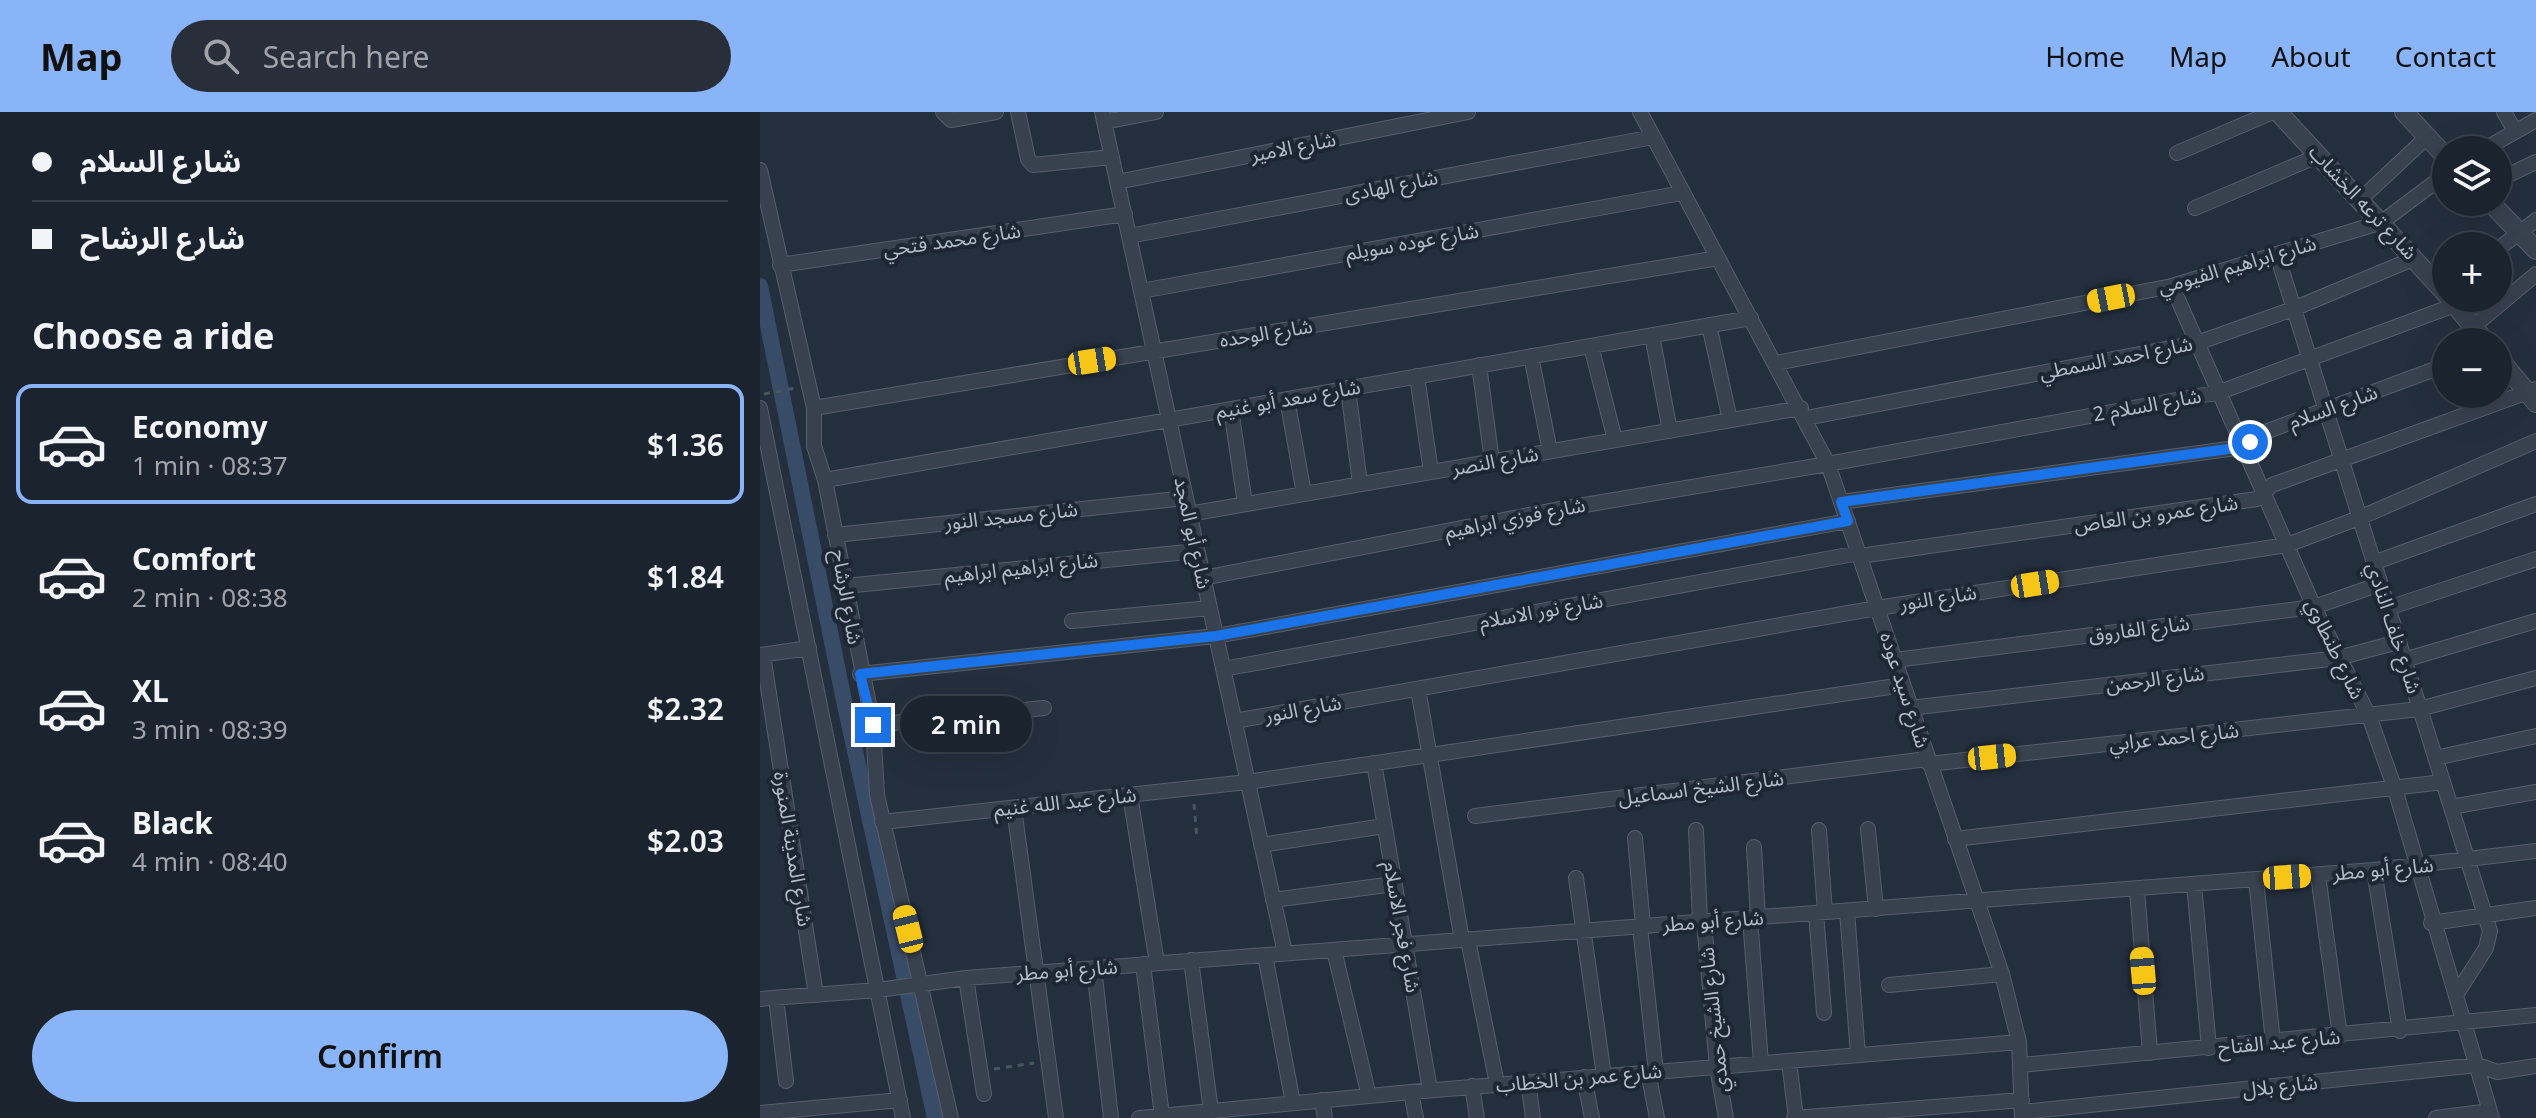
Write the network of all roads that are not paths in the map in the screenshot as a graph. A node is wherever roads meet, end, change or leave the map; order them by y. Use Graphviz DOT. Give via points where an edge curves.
graph roads {
  1 [pos="943,112"];
  2 [pos="996,112"];
  3 [pos="1018,112"];
  4 [pos="1156,112"];
  5 [pos="1468,112"];
  6 [pos="1640,112"];
  7 [pos="2275,112"];
  8 [pos="2404,112"];
  9 [pos="2504,112"];
  10 [pos="1103,117"];
  11 [pos="2536,120"];
  12 [pos="2515,131"];
  13 [pos="2507,136"];
  14 [pos="1653,137"];
  15 [pos="2427,137"];
  16 [pos="2432,142"];
  17 [pos="2177,153"];
  18 [pos="2320,155"];
  19 [pos="1112,157"];
  20 [pos="2536,162"];
  21 [pos="760,170"];
  22 [pos="2512,173"];
  23 [pos="1117,182"];
  24 [pos="2432,184"];
  25 [pos="1682,193"];
  26 [pos="2361,199"];
  27 [pos="2195,208"];
  28 [pos="1125,214"];
  29 [pos="2503,216"];
  30 [pos="2536,220"];
  31 [pos="2382,222"];
  32 [pos="2518,232"];
  33 [pos="1129,236"];
  34 [pos="2512,237"];
  35 [pos="2536,250"];
  36 [pos="2277,255"];
  37 [pos="1718,258"];
  38 [pos="2415,258"];
  39 [pos="780,265"];
  40 [pos="2536,274"];
  41 [pos="2432,278"];
  42 [pos="2172,286"];
  43 [pos="1141,291"];
  44 [pos="2432,304"];
  45 [pos="2293,309"];
  46 [pos="2460,312"];
  47 [pos="1751,318"];
  48 [pos="1709,325"];
  49 [pos="2473,327"];
  50 [pos="1652,335"];
  51 [pos="2197,343"];
  52 [pos="1591,346"];
  53 [pos="1154,351"];
  54 [pos="1531,356"];
  55 [pos="2309,361"];
  56 [pos="1776,363"];
  57 [pos="1479,365"];
  58 [pos="2432,370"];
  59 [pos="2512,372"];
  60 [pos="1417,376"];
  61 [pos="1348,388"];
  62 [pos="2220,392"];
  63 [pos="2534,396"];
  64 [pos="1287,399"];
  65 [pos="760,408"];
  66 [pos="814,408"];
  67 [pos="1231,409"];
  68 [pos="2324,410"];
  69 [pos="1803,413"];
  70 [pos="1169,420"];
  71 [pos="1730,420"];
  72 [pos="1670,431"];
  73 [pos="763,434"];
  74 [pos="1615,440"];
  75 [pos="2536,441"];
  76 [pos="2243,447"];
  77 [pos="1550,451"];
  78 [pos="2340,460"];
  79 [pos="1492,461"];
  80 [pos="1828,464"];
  81 [pos="1431,472"];
  82 [pos="825,480"];
  83 [pos="1360,484"];
  84 [pos="776,485"];
  85 [pos="760,489"];
  86 [pos="1304,494"];
  87 [pos="2264,494"];
  88 [pos="1186,498"];
  89 [pos="1841,502"];
  90 [pos="1245,504"];
  91 [pos="2536,504"];
  92 [pos="1189,514"];
  93 [pos="2359,518"];
  94 [pos="1848,521"];
  95 [pos="835,535"];
  96 [pos="2287,545"];
  97 [pos="1197,551"];
  98 [pos="1860,554"];
  99 [pos="2536,559"];
  100 [pos="2373,563"];
  101 [pos="1203,578"];
  102 [pos="2380,584"];
  103 [pos="845,586"];
  104 [pos="2314,607"];
  105 [pos="1210,608"];
  106 [pos="1877,608"];
  107 [pos="2388,608"];
  108 [pos="1072,621"];
  109 [pos="2536,621"];
  110 [pos="1216,636"];
  111 [pos="2398,642"];
  112 [pos="809,648"];
  113 [pos="762,655"];
  114 [pos="2338,658"];
  115 [pos="1895,660"];
  116 [pos="2404,660"];
  117 [pos="1223,669"];
  118 [pos="860,674"];
  119 [pos="2536,678"];
  120 [pos="1903,685"];
  121 [pos="1418,689"];
  122 [pos="1044,708"];
  123 [pos="1910,708"];
  124 [pos="2419,709"];
  125 [pos="2369,716"];
  126 [pos="1234,721"];
  127 [pos="873,725"];
  128 [pos="2536,736"];
  129 [pos="1430,755"];
  130 [pos="2435,758"];
  131 [pos="1928,762"];
  132 [pos="1374,763"];
  133 [pos="1247,782"];
  134 [pos="2443,782"];
  135 [pos="2395,789"];
  136 [pos="2536,792"];
  137 [pos="1130,795"];
  138 [pos="2451,807"];
  139 [pos="1014,808"];
  140 [pos="1475,816"];
  141 [pos="882,822"];
  142 [pos="1384,826"];
  143 [pos="1868,829"];
  144 [pos="1696,830"];
  145 [pos="1819,830"];
  146 [pos="1635,838"];
  147 [pos="1955,839"];
  148 [pos="1261,845"];
  149 [pos="1754,847"];
  150 [pos="2536,851"];
  151 [pos="2468,860"];
  152 [pos="2417,866"];
  153 [pos="2374,870"];
  154 [pos="2318,875"];
  155 [pos="1576,878"];
  156 [pos="2256,879"];
  157 [pos="1394,884"];
  158 [pos="2194,884"];
  159 [pos="2137,889"];
  160 [pos="1273,900"];
  161 [pos="1976,901"];
  162 [pos="2536,908"];
  163 [pos="1876,909"];
  164 [pos="1847,911"];
  165 [pos="1821,913"];
  166 [pos="2486,915"];
  167 [pos="1754,918"];
  168 [pos="1702,922"];
  169 [pos="2431,923"];
  170 [pos="1642,926"];
  171 [pos="1583,931"];
  172 [pos="1465,940"];
  173 [pos="1405,944"];
  174 [pos="1334,950"];
  175 [pos="1285,953"];
  176 [pos="1265,955"];
  177 [pos="1191,960"];
  178 [pos="1150,964"];
  179 [pos="1094,968"];
  180 [pos="1035,972"];
  181 [pos="2002,974"];
  182 [pos="966,978"];
  183 [pos="917,982"];
  184 [pos="1889,985"];
  185 [pos="884,989"];
  186 [pos="816,995"];
  187 [pos="2456,995"];
  188 [pos="776,998"];
  189 [pos="760,999"];
  190 [pos="1824,1013"];
  191 [pos="2536,1015"];
  192 [pos="2467,1025"];
  193 [pos="2400,1031"];
  194 [pos="2340,1036"];
  195 [pos="2019,1042"];
  196 [pos="2273,1042"];
  197 [pos="2209,1048"];
  198 [pos="2150,1053"];
  199 [pos="1858,1055"];
  200 [pos="1789,1061"];
  201 [pos="1761,1063"];
  202 [pos="2021,1065"];
  203 [pos="2478,1065"];
  204 [pos="2536,1066"];
  205 [pos="1717,1067"];
  206 [pos="1652,1072"];
  207 [pos="1604,1076"];
  208 [pos="1584,1077"];
  209 [pos="786,1081"];
  210 [pos="1528,1082"];
  211 [pos="1497,1084"];
  212 [pos="1472,1086"];
  213 [pos="1430,1090"];
  214 [pos="1411,1092"];
  215 [pos="984,1094"];
  216 [pos="1369,1096"];
  217 [pos="900,1100"];
  218 [pos="1322,1100"];
  219 [pos="1293,1103"];
  220 [pos="2022,1110"];
  221 [pos="1211,1111"];
  222 [pos="760,1113"];
  223 [pos="2491,1114"];
  224 [pos="1162,1116"];
  225 [pos="903,1118"];
  226 [pos="951,1118"];
  227 [pos="1056,1118"];
  228 [pos="1111,1118"];
  229 [pos="1139,1118"];
  230 [pos="1325,1118"];
  231 [pos="1416,1118"];
  232 [pos="1477,1118"];
  233 [pos="1533,1118"];
  234 [pos="1592,1118"];
  235 [pos="1657,1118"];
  236 [pos="1726,1118"];
  237 [pos="1795,1118"];
  238 [pos="2436,1118"];
  1 -- 2 [label="street" via="951,120"];
  3 -- 19 [label="street" via="1033,165"];
  4 -- 10 [label="street"];
  5 -- 23 [label="street, شارع الامير"];
  6 -- 14 [label="street, شارع سيد عوده"];
  7 -- 17 [label="street"];
  7 -- 18 [label="street, شارع ترعه الخشاب"];
  8 -- 15 [label="street"];
  9 -- 12 [label="street"];
  10 -- 19 [label="street, شارع أبو المجد"];
  11 -- 12 [label="street"];
  12 -- 13 [label="street"];
  14 -- 25 [label="street, شارع سيد عوده"];
  14 -- 33 [label="street, شارع الهادى"];
  15 -- 16 [label="street"];
  15 -- 26 [label="street"];
  18 -- 26 [label="street, شارع ترعه الخشاب"];
  18 -- 27 [label="street"];
  19 -- 23 [label="street, شارع أبو المجد"];
  20 -- 22 [label="street"];
  21 -- 39 [label="street, شارع الرشاح"];
  23 -- 28 [label="street, شارع أبو المجد"];
  24 -- 31 [label="street, شارع ابراهيم الفيومي"];
  25 -- 37 [label="street, شارع سيد عوده"];
  25 -- 43 [label="street, شارع عوده سويلم"];
  26 -- 31 [label="street, شارع ترعه الخشاب"];
  28 -- 33 [label="street, شارع أبو المجد"];
  28 -- 39 [label="street, شارع محمد فتحي"];
  29 -- 32 [label="street"];
  30 -- 32 [label="street"];
  31 -- 36 [label="street, شارع ابراهيم الفيومي"];
  31 -- 38 [label="street, شارع ترعه الخشاب"];
  32 -- 34 [label="street"];
  32 -- 35 [label="street"];
  33 -- 43 [label="street, شارع أبو المجد"];
  36 -- 42 [label="street, شارع ابراهيم الفيومي"];
  36 -- 45 [label="street, شارع خلف النادي"];
  37 -- 47 [label="street, شارع سيد عوده"];
  37 -- 53 [label="street, شارع الوحده"];
  38 -- 41 [label="street, شارع ترعه الخشاب"];
  38 -- 45 [label="street, شارع احمد السمطي"];
  39 -- 66 [label="street, شارع الرشاح"];
  40 -- 49 [label="street"];
  42 -- 51 [label="street, شارع طنطاوي"];
  42 -- 56 [label="street, شارع ابراهيم الفيومي"];
  43 -- 53 [label="street, شارع أبو المجد"];
  44 -- 55 [label="street, شارع السلام 2"];
  45 -- 51 [label="street, شارع احمد السمطي"];
  45 -- 55 [label="street, شارع خلف النادي"];
  46 -- 49 [label="street, شارع ترعه الخشاب"];
  47 -- 48 [label="street, شارع سعد أبو غنيم"];
  47 -- 56 [label="street, شارع سيد عوده"];
  48 -- 50 [label="street, شارع سعد أبو غنيم"];
  48 -- 71 [label="street"];
  50 -- 52 [label="street, شارع سعد أبو غنيم"];
  50 -- 72 [label="street"];
  51 -- 62 [label="street, شارع طنطاوي"];
  51 -- 69 [label="street, شارع احمد السمطي"];
  52 -- 54 [label="street, شارع سعد أبو غنيم"];
  52 -- 74 [label="street"];
  53 -- 66 [label="street, شارع الوحده"];
  53 -- 70 [label="street, شارع أبو المجد"];
  54 -- 57 [label="street, شارع سعد أبو غنيم"];
  54 -- 77 [label="street"];
  55 -- 62 [label="street, شارع السلام 2"];
  55 -- 68 [label="street, شارع خلف النادي"];
  56 -- 69 [label="street, شارع سيد عوده"];
  57 -- 60 [label="street, شارع سعد أبو غنيم"];
  57 -- 79 [label="street"];
  58 -- 68 [label="street, شارع السلام"];
  59 -- 63 [label="street"];
  60 -- 61 [label="street, شارع سعد أبو غنيم"];
  60 -- 81 [label="street"];
  61 -- 64 [label="street, شارع سعد أبو غنيم"];
  61 -- 83 [label="street"];
  62 -- 76 [label="street, شارع طنطاوي"];
  62 -- 80 [label="street, شارع السلام 2"];
  63 -- 78 [label="street, شارع عمرو بن العاص"];
  64 -- 67 [label="street, شارع سعد أبو غنيم"];
  64 -- 86 [label="street"];
  65 -- 73 [label="street"];
  66 -- 82 [label="street, شارع الرشاح" via="814,446"];
  67 -- 70 [label="street, شارع سعد أبو غنيم"];
  67 -- 90 [label="street"];
  68 -- 76 [label="street, شارع السلام" via="2257,435"];
  68 -- 78 [label="street, شارع خلف النادي"];
  69 -- 71 [label="street, شارع النصر"];
  69 -- 80 [label="street, شارع سيد عوده"];
  70 -- 82 [label="street, شارع سعد أبو غنيم"];
  70 -- 88 [label="street, شارع أبو المجد"];
  71 -- 72 [label="street, شارع النصر"];
  72 -- 74 [label="street, شارع النصر"];
  73 -- 84 [label="street"];
  74 -- 77 [label="street, شارع النصر"];
  75 -- 93 [label="street, شارع النور"];
  76 -- 87 [label="street, شارع طنطاوي"];
  76 -- 89 [label="street, شارع السلام"];
  77 -- 79 [label="street, شارع النصر"];
  78 -- 87 [label="street, شارع عمرو بن العاص" via="2272,485"];
  78 -- 93 [label="street, شارع خلف النادي"];
  79 -- 81 [label="street, شارع النصر"];
  80 -- 89 [label="street, شارع سيد عوده"];
  80 -- 101 [label="street, شارع فوزي ابراهيم"];
  81 -- 83 [label="street, شارع النصر"];
  82 -- 95 [label="street, شارع الرشاح"];
  83 -- 86 [label="street, شارع النصر"];
  84 -- 85 [label="street"];
  84 -- 112 [label="street"];
  86 -- 90 [label="street, شارع النصر"];
  87 -- 96 [label="street, شارع طنطاوي"];
  87 -- 98 [label="street, شارع عمرو بن العاص"];
  88 -- 92 [label="street, شارع أبو المجد"];
  88 -- 95 [label="street, شارع مسجد النور"];
  89 -- 94 [label="street, شارع سيد عوده"];
  90 -- 92 [label="street, شارع النصر"];
  91 -- 100 [label="street"];
  92 -- 97 [label="street, شارع أبو المجد"];
  93 -- 96 [label="street, شارع النور"];
  93 -- 100 [label="street, شارع خلف النادي"];
  94 -- 98 [label="street, شارع سيد عوده"];
  94 -- 110 [label="street"];
  95 -- 103 [label="street, شارع الرشاح"];
  96 -- 104 [label="street, شارع طنطاوي"];
  96 -- 106 [label="street, شارع النور"];
  97 -- 101 [label="street, شارع أبو المجد"];
  97 -- 103 [label="street, شارع ابراهيم ابراهيم"];
  98 -- 106 [label="street, شارع سيد عوده"];
  98 -- 117 [label="street, شارع نور الاسلام"];
  99 -- 107 [label="street"];
  100 -- 102 [label="street, شارع خلف النادي"];
  101 -- 105 [label="street, شارع أبو المجد"];
  102 -- 104 [label="street, شارع الفاروق"];
  102 -- 107 [label="street, شارع خلف النادي"];
  103 -- 118 [label="street, شارع الرشاح"];
  104 -- 114 [label="street, شارع طنطاوي"];
  104 -- 115 [label="street, شارع الفاروق"];
  105 -- 108 [label="street"];
  105 -- 110 [label="street, شارع أبو المجد"];
  106 -- 115 [label="street, شارع سيد عوده"];
  106 -- 121 [label="street, شارع النور"];
  107 -- 111 [label="street, شارع خلف النادي"];
  109 -- 116 [label="street"];
  110 -- 117 [label="street, شارع أبو المجد"];
  110 -- 118 [label="street"];
  111 -- 114 [label="street, شارع الرحمن"];
  111 -- 116 [label="street, شارع خلف النادي"];
  112 -- 113 [label="street"];
  112 -- 185 [label="street"];
  113 -- 186 [label="street, شارع المدينة المنورة"];
  114 -- 123 [label="street, شارع الرحمن"];
  114 -- 125 [label="street, شارع طنطاوي"];
  115 -- 120 [label="street, شارع سيد عوده"];
  116 -- 124 [label="street, شارع خلف النادي"];
  117 -- 126 [label="street, شارع أبو المجد"];
  118 -- 127 [label="street, شارع الرشاح"];
  119 -- 124 [label="street, شارع احمد عرابي"];
  120 -- 123 [label="street, شارع سيد عوده"];
  120 -- 129 [label="street, شارع عبد الله غنيم"];
  121 -- 126 [label="street, شارع النور"];
  121 -- 129 [label="street"];
  122 -- 127 [label="street"];
  123 -- 131 [label="street, شارع سيد عوده"];
  124 -- 125 [label="street, شارع احمد عرابي"];
  124 -- 130 [label="street, شارع خلف النادي"];
  125 -- 131 [label="street, شارع احمد عرابي"];
  125 -- 135 [label="street, شارع طنطاوي"];
  126 -- 133 [label="street, شارع أبو المجد"];
  127 -- 141 [label="street, شارع الرشاح"];
  128 -- 130 [label="street"];
  129 -- 132 [label="street, شارع عبد الله غنيم"];
  129 -- 172 [label="street"];
  130 -- 134 [label="street, شارع خلف النادي"];
  131 -- 140 [label="street, شارع الشيخ اسماعيل"];
  131 -- 147 [label="street, شارع سيد عوده"];
  132 -- 133 [label="street, شارع عبد الله غنيم"];
  132 -- 142 [label="street, شارع فجر الاسلام"];
  133 -- 137 [label="street, شارع عبد الله غنيم"];
  133 -- 148 [label="street, شارع أبو المجد"];
  134 -- 135 [label="street"];
  134 -- 138 [label="street, شارع خلف النادي"];
  135 -- 147 [label="street"];
  135 -- 152 [label="street, شارع طنطاوي"];
  136 -- 138 [label="street"];
  137 -- 139 [label="street, شارع عبد الله غنيم"];
  137 -- 178 [label="street"];
  138 -- 151 [label="street, شارع خلف النادي"];
  139 -- 141 [label="street, شارع عبد الله غنيم"];
  139 -- 180 [label="street"];
  141 -- 183 [label="street, شارع الرشاح"];
  142 -- 148 [label="street"];
  142 -- 157 [label="street, شارع فجر الاسلام"];
  143 -- 163 [label="street"];
  144 -- 168 [label="street, شارع الشيخ حمدي"];
  145 -- 165 [label="street"];
  146 -- 170 [label="street"];
  147 -- 161 [label="street, شارع سيد عوده"];
  148 -- 160 [label="street, شارع أبو المجد"];
  149 -- 167 [label="street"];
  150 -- 151 [label="street, شارع أبو مطر"];
  151 -- 152 [label="street, شارع أبو مطر"];
  151 -- 166 [label="street, شارع خلف النادي"];
  152 -- 153 [label="street, شارع أبو مطر"];
  152 -- 169 [label="street, شارع طنطاوي"];
  153 -- 154 [label="street, شارع أبو مطر"];
  153 -- 193 [label="street"];
  154 -- 156 [label="street, شارع أبو مطر"];
  154 -- 194 [label="street"];
  155 -- 171 [label="street"];
  156 -- 158 [label="street, شارع أبو مطر"];
  156 -- 196 [label="street"];
  157 -- 160 [label="street"];
  157 -- 173 [label="street, شارع فجر الاسلام"];
  158 -- 159 [label="street, شارع أبو مطر"];
  158 -- 197 [label="street"];
  159 -- 161 [label="street, شارع أبو مطر"];
  159 -- 198 [label="street"];
  160 -- 175 [label="street, شارع أبو المجد"];
  161 -- 163 [label="street, شارع أبو مطر"];
  161 -- 181 [label="street, شارع سيد عوده"];
  162 -- 166 [label="street"];
  163 -- 164 [label="street, شارع أبو مطر"];
  164 -- 165 [label="street, شارع أبو مطر"];
  164 -- 199 [label="street"];
  165 -- 167 [label="street, شارع أبو مطر"];
  165 -- 190 [label="street"];
  166 -- 169 [label="street"];
  166 -- 187 [label="street, شارع خلف النادي" via="2490,941"];
  167 -- 168 [label="street, شارع أبو مطر"];
  167 -- 201 [label="street"];
  168 -- 170 [label="street, شارع أبو مطر"];
  168 -- 205 [label="street, شارع الشيخ حمدي"];
  169 -- 187 [label="street, شارع طنطاوي"];
  170 -- 171 [label="street, شارع أبو مطر"];
  170 -- 206 [label="street"];
  171 -- 172 [label="street, شارع أبو مطر"];
  171 -- 207 [label="street"];
  172 -- 173 [label="street, شارع أبو مطر"];
  172 -- 211 [label="street"];
  173 -- 174 [label="street, شارع أبو مطر"];
  173 -- 213 [label="street, شارع فجر الاسلام"];
  174 -- 175 [label="street, شارع أبو مطر"];
  174 -- 216 [label="street"];
  175 -- 176 [label="street, شارع أبو مطر"];
  176 -- 177 [label="street, شارع أبو مطر"];
  176 -- 219 [label="street"];
  177 -- 178 [label="street, شارع أبو مطر"];
  177 -- 221 [label="street"];
  178 -- 179 [label="street, شارع أبو مطر"];
  178 -- 224 [label="street"];
  179 -- 180 [label="street, شارع أبو مطر"];
  179 -- 228 [label="street"];
  180 -- 182 [label="street, شارع أبو مطر"];
  180 -- 227 [label="street"];
  181 -- 184 [label="street"];
  181 -- 195 [label="street, شارع سيد عوده"];
  182 -- 183 [label="street, شارع أبو مطر"];
  182 -- 215 [label="street"];
  183 -- 185 [label="street, شارع أبو مطر"];
  183 -- 226 [label="street, شارع الرشاح"];
  185 -- 186 [label="street, شارع أبو مطر"];
  185 -- 217 [label="street"];
  186 -- 188 [label="street, شارع أبو مطر"];
  187 -- 192 [label="street, شارع طنطاوي"];
  188 -- 189 [label="street, شارع أبو مطر"];
  188 -- 209 [label="street"];
  191 -- 192 [label="street, شارع عبد الفتاح"];
  192 -- 193 [label="street, شارع عبد الفتاح"];
  192 -- 203 [label="street, شارع طنطاوي"];
  193 -- 194 [label="street, شارع عبد الفتاح"];
  194 -- 196 [label="street, شارع عبد الفتاح"];
  195 -- 199 [label="street, شارع عمر بن الخطاب"];
  195 -- 202 [label="street, شارع سيد عوده"];
  196 -- 197 [label="street, شارع عبد الفتاح"];
  197 -- 198 [label="street, شارع عبد الفتاح"];
  198 -- 202 [label="street, شارع عبد الفتاح"];
  199 -- 200 [label="street, شارع عمر بن الخطاب"];
  200 -- 201 [label="street, شارع عمر بن الخطاب"];
  200 -- 237 [label="street"];
  201 -- 205 [label="street, شارع عمر بن الخطاب"];
  202 -- 220 [label="street, شارع سيد عوده"];
  203 -- 204 [label="street, شارع بلال" via="2497,1072"];
  203 -- 220 [label="street, شارع بلال"];
  203 -- 223 [label="street, شارع طنطاوي"];
  205 -- 206 [label="street, شارع عمر بن الخطاب"];
  205 -- 236 [label="street, شارع الشيخ حمدي"];
  206 -- 207 [label="street, شارع عمر بن الخطاب"];
  206 -- 235 [label="street"];
  207 -- 208 [label="street, شارع عمر بن الخطاب"];
  208 -- 210 [label="street, شارع عمر بن الخطاب"];
  208 -- 234 [label="street"];
  210 -- 211 [label="street, شارع عمر بن الخطاب"];
  210 -- 233 [label="street"];
  211 -- 212 [label="street, شارع عمر بن الخطاب"];
  212 -- 213 [label="street, شارع عمر بن الخطاب"];
  212 -- 232 [label="street"];
  213 -- 214 [label="street, شارع عمر بن الخطاب"];
  214 -- 216 [label="street, شارع عمر بن الخطاب"];
  214 -- 231 [label="street"];
  216 -- 218 [label="street, شارع عمر بن الخطاب"];
  217 -- 222 [label="street"];
  217 -- 225 [label="street"];
  218 -- 219 [label="street, شارع عمر بن الخطاب"];
  218 -- 230 [label="street"];
  219 -- 221 [label="street, شارع عمر بن الخطاب"];
  220 -- 237 [label="street, شارع بلال"];
  221 -- 224 [label="street, شارع عمر بن الخطاب"];
  223 -- 238 [label="street"];
  224 -- 229 [label="street, شارع عمر بن الخطاب"];
}
